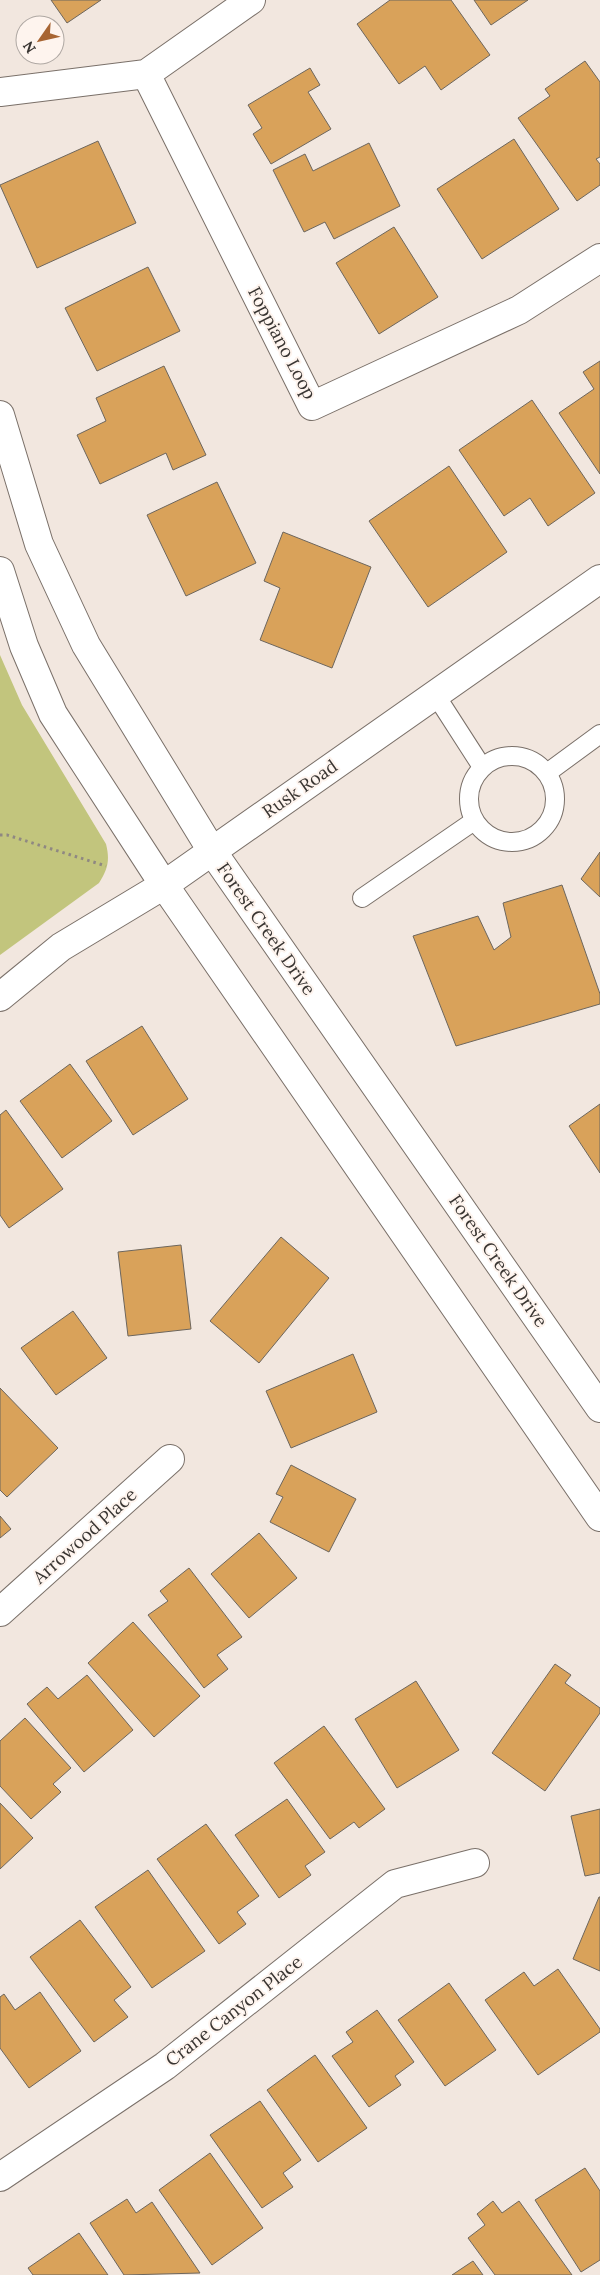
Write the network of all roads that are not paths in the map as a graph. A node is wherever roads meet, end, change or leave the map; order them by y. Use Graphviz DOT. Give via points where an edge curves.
graph roads {
  1 [pos="251,0"];
  2 [pos="146,74"];
  3 [pos="0,92"];
  4 [pos="600,258"];
  5 [pos="0,415"];
  6 [pos="0,571"];
  7 [pos="600,579"];
  8 [pos="435,694"];
  9 [pos="600,734"];
  10 [pos="482,767"];
  11 [pos="547,773"];
  12 [pos="474,821"];
  13 [pos="212,851"];
  14 [pos="164,885"];
  15 [pos="362,898"];
  16 [pos="0,997"];
  17 [pos="600,1408"];
  18 [pos="170,1459"];
  19 [pos="600,1517"];
  20 [pos="0,1612"];
  21 [pos="474,1863"];
  22 [pos="0,2177"];
  1 -- 2 [label="street"];
  2 -- 3 [label="street"];
  2 -- 4 [label="street, Foppiano Loop" via="312,406 519,310"];
  5 -- 13 [label="street, Forest Creek Drive" via="39,544 86,645"];
  6 -- 14 [label="street" via="24,646 53,714"];
  7 -- 8 [label="street, Rusk Road"];
  8 -- 10 [label="lane"];
  8 -- 13 [label="street, Rusk Road"];
  9 -- 11 [label="lane"];
  10 -- 11 [label="lane" via="495,759 516,756 537,763"];
  10 -- 12 [label="lane" via="469,792"];
  11 -- 12 [label="lane" via="554,785 556,800 547,826 537,835 510,843 484,832"];
  12 -- 15 [label="lane"];
  13 -- 14 [label="street, Rusk Road"];
  13 -- 17 [label="street, Forest Creek Drive"];
  14 -- 16 [label="street, Rusk Road" via="61,947"];
  14 -- 19 [label="street"];
  18 -- 20 [label="street, Arrowood Place"];
  21 -- 22 [label="street, Crane Canyon Place" via="395,1884 165,2066"];
}
